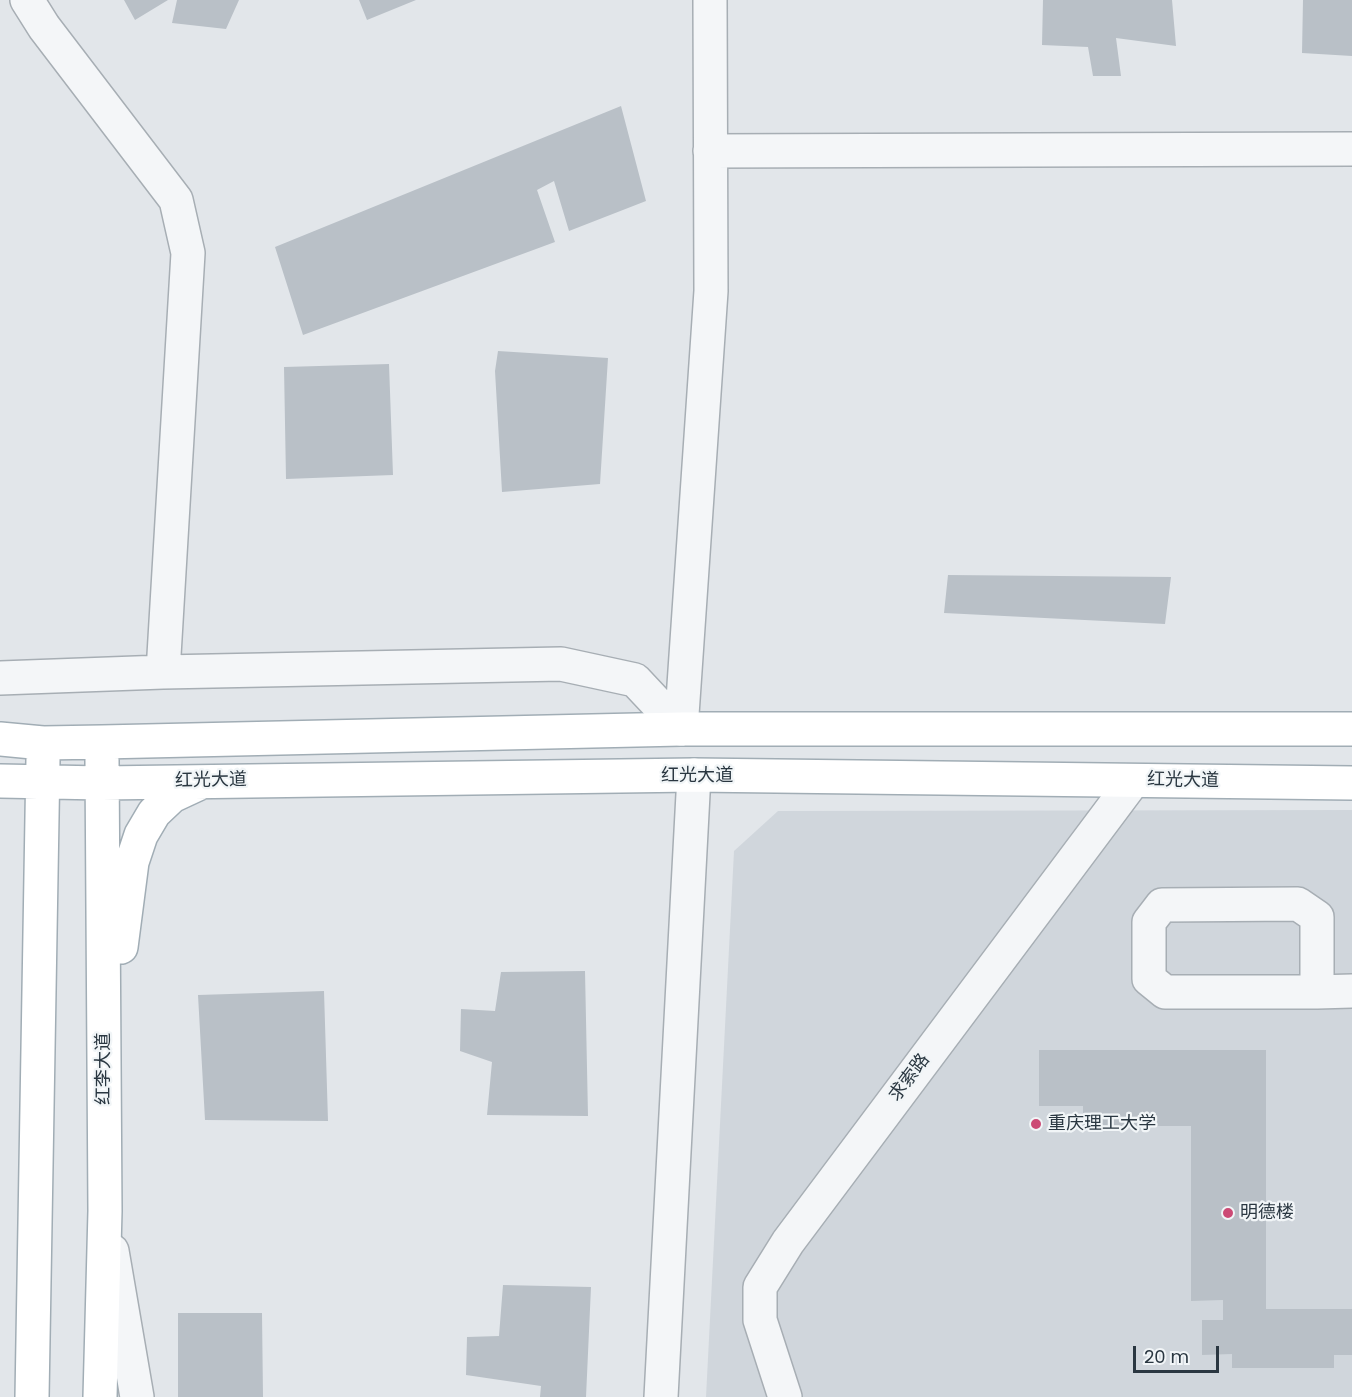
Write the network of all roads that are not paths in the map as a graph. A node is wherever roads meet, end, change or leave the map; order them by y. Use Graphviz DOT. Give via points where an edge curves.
graph roads {
  1 [pos="27,0"];
  2 [pos="710,0"];
  3 [pos="1352,149"];
  4 [pos="710,151"];
  5 [pos="163,672"];
  6 [pos="0,678"];
  7 [pos="681,729"];
  8 [pos="1352,729"];
  9 [pos="0,739"];
  10 [pos="102,742"];
  11 [pos="43,743"];
  12 [pos="694,775"];
  13 [pos="0,781"];
  14 [pos="42,781"];
  15 [pos="204,781"];
  16 [pos="1133,781"];
  17 [pos="102,783"];
  18 [pos="1352,783"];
  19 [pos="1352,991"];
  20 [pos="1317,992"];
  21 [pos="104,1074"];
  22 [pos="105,1211"];
  23 [pos="32,1397"];
  24 [pos="100,1397"];
  25 [pos="137,1397"];
  26 [pos="661,1397"];
  27 [pos="785,1397"];
  1 -- 5 [label="street" via="176,200 188,253"];
  2 -- 4 [label="street"];
  3 -- 4 [label="street"];
  4 -- 7 [label="street" via="711,291"];
  5 -- 6 [label="street"];
  5 -- 7 [label="street" via="561,664 635,680"];
  7 -- 8 [label="main road"];
  7 -- 10 [label="main road"];
  9 -- 11 [label="main road"];
  10 -- 11 [label="main road"];
  10 -- 17 [label="main road, 红李大道"];
  11 -- 14 [label="main road"];
  12 -- 15 [label="main road, 红光大道"];
  12 -- 16 [label="main road, 红光大道"];
  12 -- 26 [label="street"];
  13 -- 14 [label="main road, 红光大道"];
  14 -- 17 [label="main road, 红光大道"];
  14 -- 23 [label="main road"];
  15 -- 17 [label="main road, 红光大道"];
  15 -- 21 [label="main road" via="172,796 154,813 141,835 132,862"];
  16 -- 18 [label="main road, 红光大道"];
  16 -- 27 [label="street, 求索路" via="788,1242 759,1287 760,1320"];
  17 -- 21 [label="main road, 红李大道"];
  19 -- 20 [label="street"];
  20 -- 20 [label="street" via="1165,992 1149,979 1149,922 1162,905 1298,904 1317,917"];
  21 -- 22 [label="main road, 红李大道"];
  22 -- 24 [label="main road, 红李大道"];
  22 -- 25 [label="street"];
}
